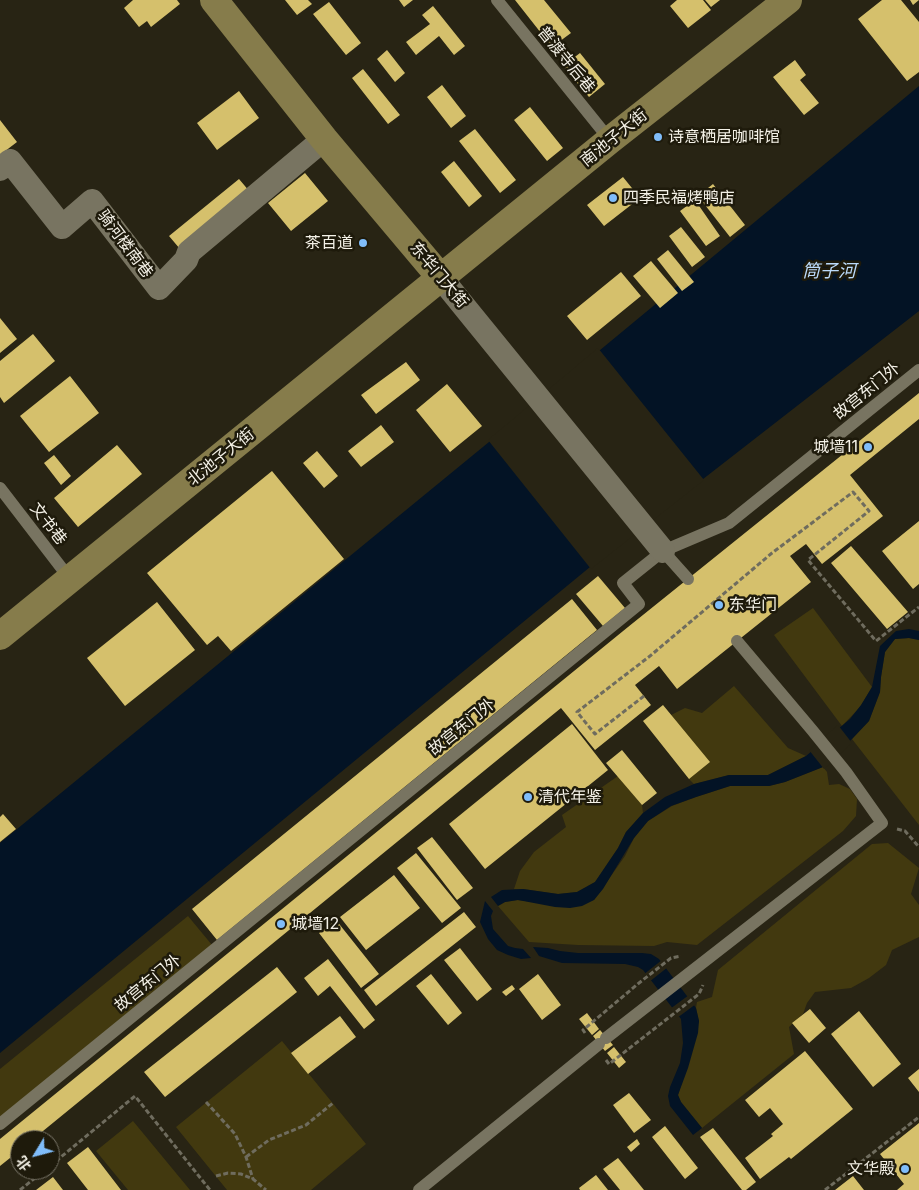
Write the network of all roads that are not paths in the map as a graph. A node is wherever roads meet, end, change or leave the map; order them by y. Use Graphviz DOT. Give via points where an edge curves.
graph roads {
  1 [pos="214,0"];
  2 [pos="496,0"];
  3 [pos="788,0"];
  4 [pos="324,139"];
  5 [pos="610,140"];
  6 [pos="0,169"];
  7 [pos="441,278"];
  8 [pos="919,370"];
  9 [pos="0,488"];
  10 [pos="663,550"];
  11 [pos="70,579"];
  12 [pos="688,579"];
  13 [pos="0,636"];
  14 [pos="737,641"];
  15 [pos="0,1124"];
  16 [pos="419,1190"];
  1 -- 4 [label="street, 东华门大街"];
  2 -- 5 [label="lane, 普渡寺后巷"];
  3 -- 5 [label="street, 南池子大街"];
  4 -- 6 [label="street, 骑河楼南巷" via="189,252 186,260 159,288 92,201 62,227 10,161"];
  4 -- 7 [label="street, 东华门大街"];
  5 -- 7 [label="street, 南池子大街"];
  7 -- 10 [label="street, 东华门大街"];
  7 -- 11 [label="street, 北池子大街"];
  8 -- 10 [label="lane, 故宫东门外" via="729,523"];
  9 -- 11 [label="lane, 文书巷"];
  10 -- 12 [label="lane"];
  10 -- 15 [label="lane, 故宫东门外" via="623,583 639,604"];
  11 -- 13 [label="street, 北池子大街"];
  14 -- 16 [label="lane" via="846,772 882,823"];
}
